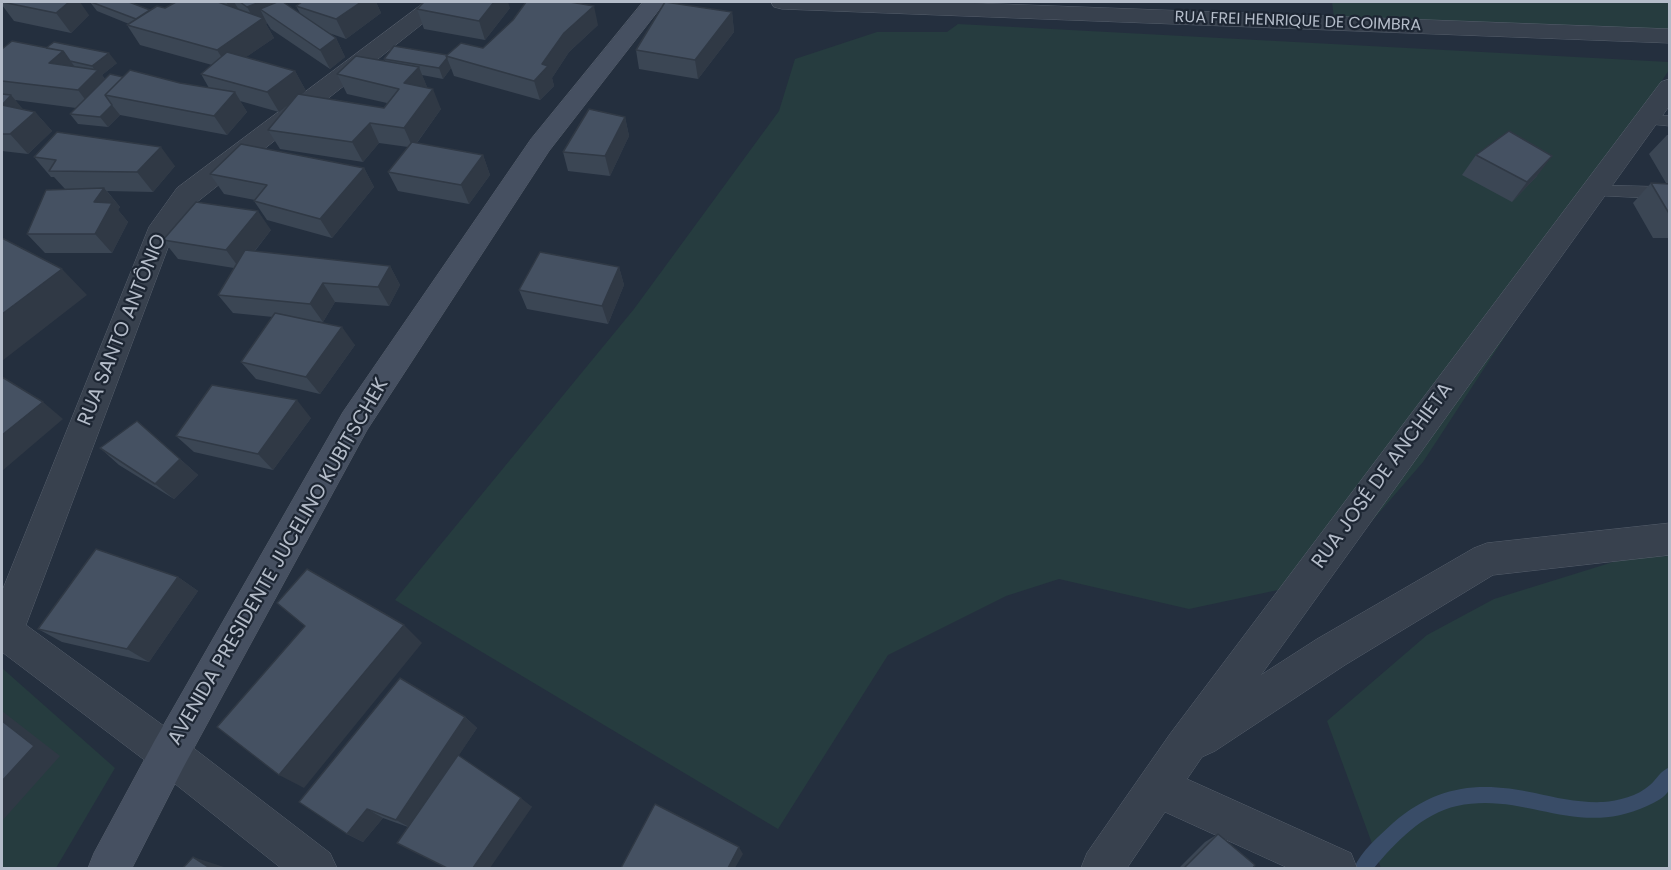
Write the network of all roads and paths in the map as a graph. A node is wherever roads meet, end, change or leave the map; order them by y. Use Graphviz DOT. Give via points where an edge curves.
graph roads {
  1 [pos="438,2"];
  2 [pos="654,2"];
  3 [pos="782,2"];
  4 [pos="1670,36"];
  5 [pos="1670,87"];
  6 [pos="1658,120"];
  7 [pos="1593,191"];
  8 [pos="1670,193"];
  9 [pos="1670,539"];
  10 [pos="3,631"];
  11 [pos="1184,748"];
  12 [pos="169,754"];
  13 [pos="1157,787"];
  14 [pos="109,868"];
  15 [pos="315,868"];
  16 [pos="1102,868"];
  17 [pos="1335,868"];
  1 -- 10 [label="street, RUA SANTO ANTÔNIO" via="187,195 159,234"];
  2 -- 12 [label="street, AVENIDA PRESIDENTE JUCELINO KUBITSCHEK" via="540,145 354,421"];
  3 -- 4 [label="street, RUA FREI HENRIQUE DE COIMBRA"];
  5 -- 6 [label="street, RUA JOSÉ DE ANCHIETA"];
  6 -- 7 [label="street, RUA JOSÉ DE ANCHIETA"];
  7 -- 8 [label="lane"];
  7 -- 11 [label="street, RUA JOSÉ DE ANCHIETA"];
  9 -- 11 [label="street" via="1486,559 1331,652"];
  10 -- 12 [label="street, RUA SANTO ANTÔNIO"];
  11 -- 13 [label="street, RUA JOSÉ DE ANCHIETA"];
  12 -- 14 [label="street, AVENIDA PRESIDENTE JUCELINO KUBITSCHEK"];
  12 -- 15 [label="street, RUA SANTO ANTÔNIO"];
  13 -- 16 [label="street, RUA JOSÉ DE ANCHIETA"];
  13 -- 17 [label="street"];
}
